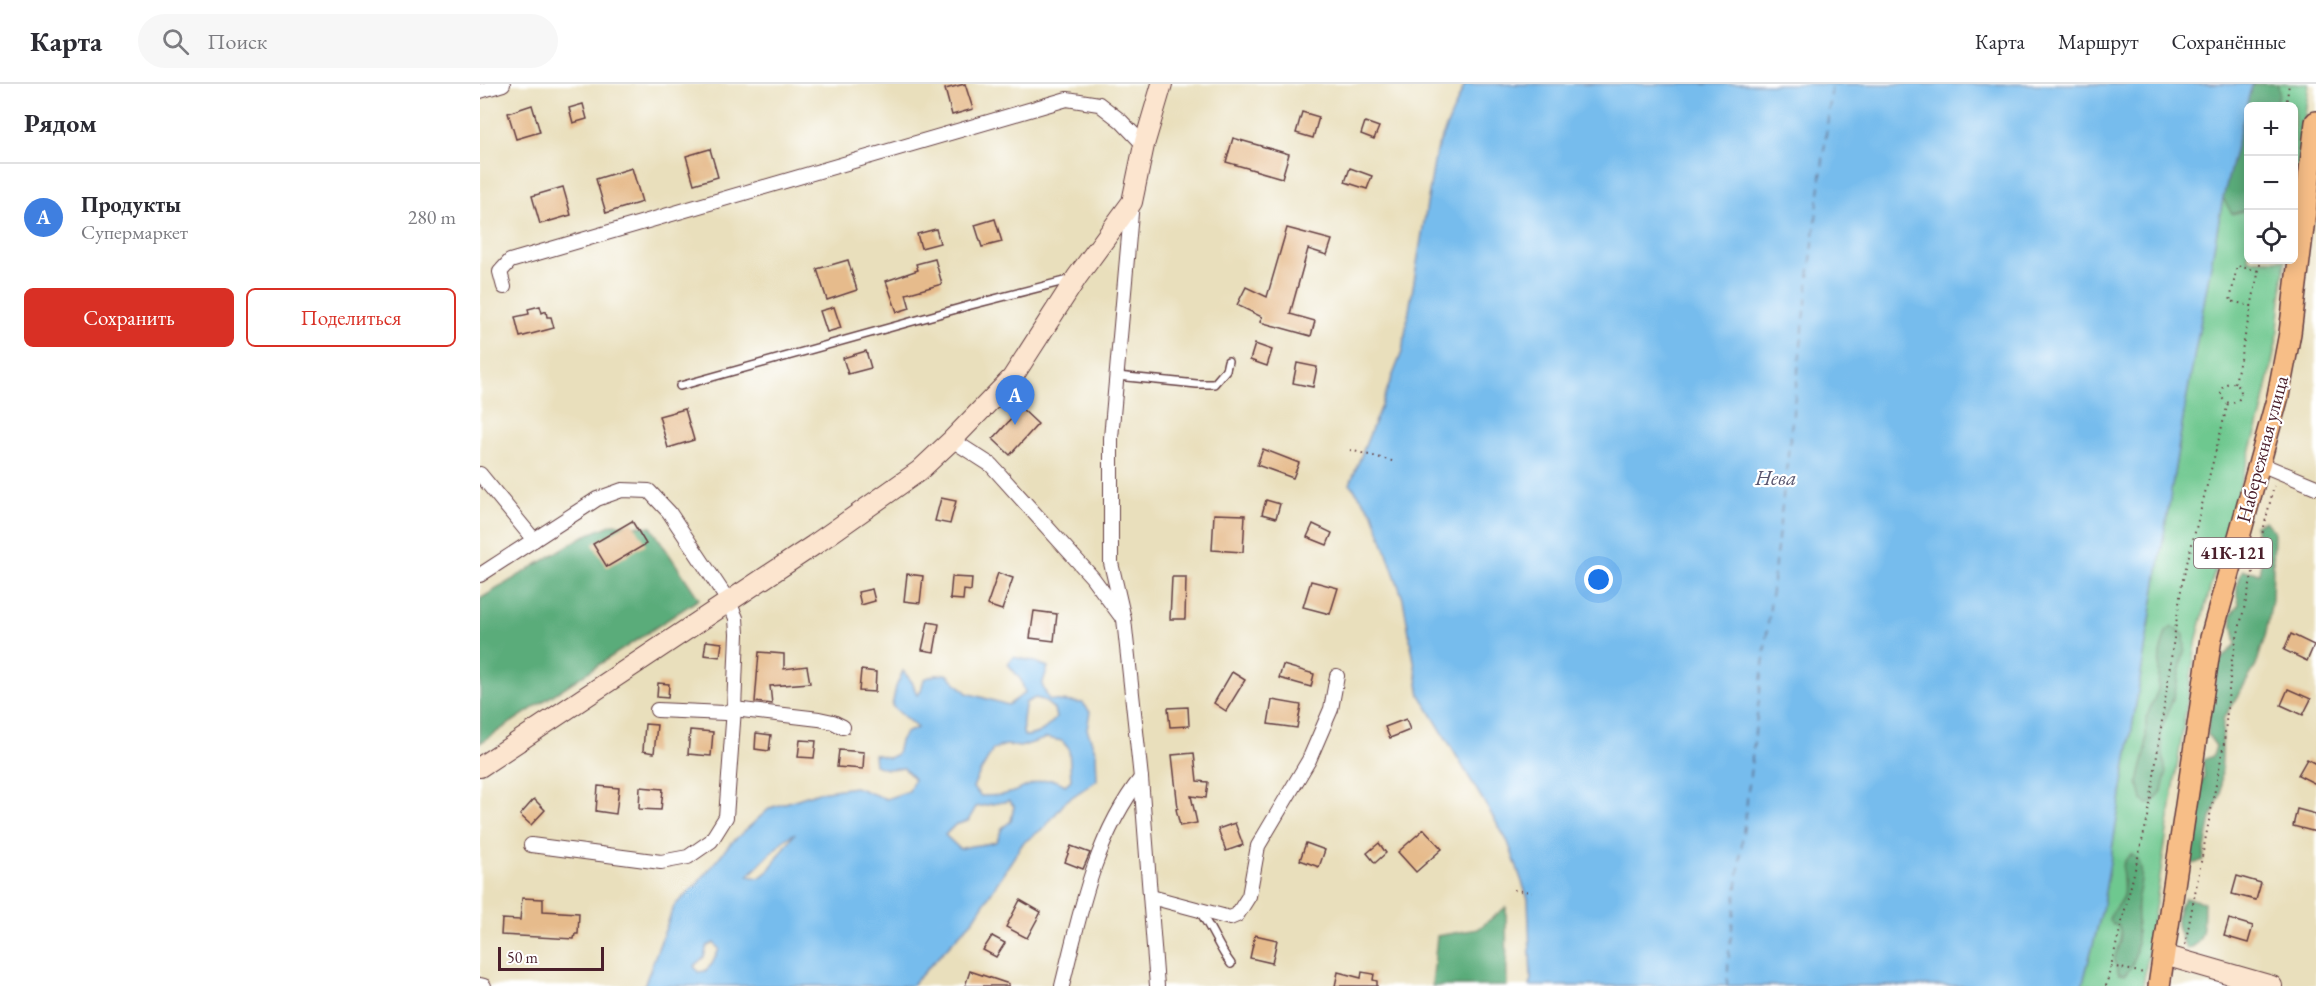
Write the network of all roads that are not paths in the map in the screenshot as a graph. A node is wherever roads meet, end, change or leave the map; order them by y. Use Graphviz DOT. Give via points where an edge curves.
graph roads {
  1 [pos="502,84"];
  2 [pos="1162,84"];
  3 [pos="480,91"];
  4 [pos="2316,122"];
  5 [pos="1144,145"];
  6 [pos="1132,202"];
  7 [pos="1077,277"];
  8 [pos="504,287"];
  9 [pos="1228,361"];
  10 [pos="1118,376"];
  11 [pos="680,386"];
  12 [pos="952,440"];
  13 [pos="2267,467"];
  14 [pos="480,474"];
  15 [pos="2316,487"];
  16 [pos="534,540"];
  17 [pos="480,575"];
  18 [pos="729,602"];
  19 [pos="1124,619"];
  20 [pos="1337,676"];
  21 [pos="734,709"];
  22 [pos="657,710"];
  23 [pos="843,727"];
  24 [pos="480,767"];
  25 [pos="1141,778"];
  26 [pos="531,846"];
  27 [pos="1151,897"];
  28 [pos="1197,909"];
  29 [pos="2173,957"];
  30 [pos="1231,964"];
  31 [pos="1062,986"];
  32 [pos="1157,986"];
  33 [pos="2159,986"];
  34 [pos="2272,986"];
  1 -- 3 [label="street"];
  2 -- 5 [label="street"];
  4 -- 13 [label="main road, Набережная улица / 41К-121" via="2290,333"];
  5 -- 6 [label="street"];
  5 -- 8 [label="street" via="1100,104 1067,99 510,261 500,272"];
  6 -- 7 [label="street"];
  6 -- 10 [label="street"];
  7 -- 11 [label="lane"];
  7 -- 12 [label="street" via="1012,378"];
  9 -- 10 [label="lane" via="1214,384"];
  10 -- 19 [label="street" via="1111,438 1111,563"];
  12 -- 18 [label="street" via="919,471"];
  12 -- 19 [label="street" via="991,465 1092,577"];
  13 -- 15 [label="street"];
  13 -- 29 [label="main road, Набережная улица / 41К-121" via="2211,638"];
  14 -- 16 [label="street"];
  16 -- 17 [label="street"];
  16 -- 18 [label="street" via="597,499 622,490 649,491 669,512"];
  18 -- 21 [label="street" via="737,634"];
  18 -- 24 [label="street"];
  19 -- 25 [label="street"];
  20 -- 28 [label="street" via="1331,709 1309,760 1257,846 1249,896 1237,915 1230,918"];
  21 -- 22 [label="street" via="725,713"];
  21 -- 23 [label="street" via="819,719"];
  21 -- 26 [label="street" via="726,817 711,841 688,857 661,862"];
  25 -- 27 [label="street"];
  25 -- 31 [label="street" via="1107,832 1085,893"];
  27 -- 28 [label="street"];
  27 -- 32 [label="street"];
  28 -- 30 [label="lane"];
  29 -- 33 [label="main road, Набережная улица / 41К-121"];
  29 -- 34 [label="street"];
}
